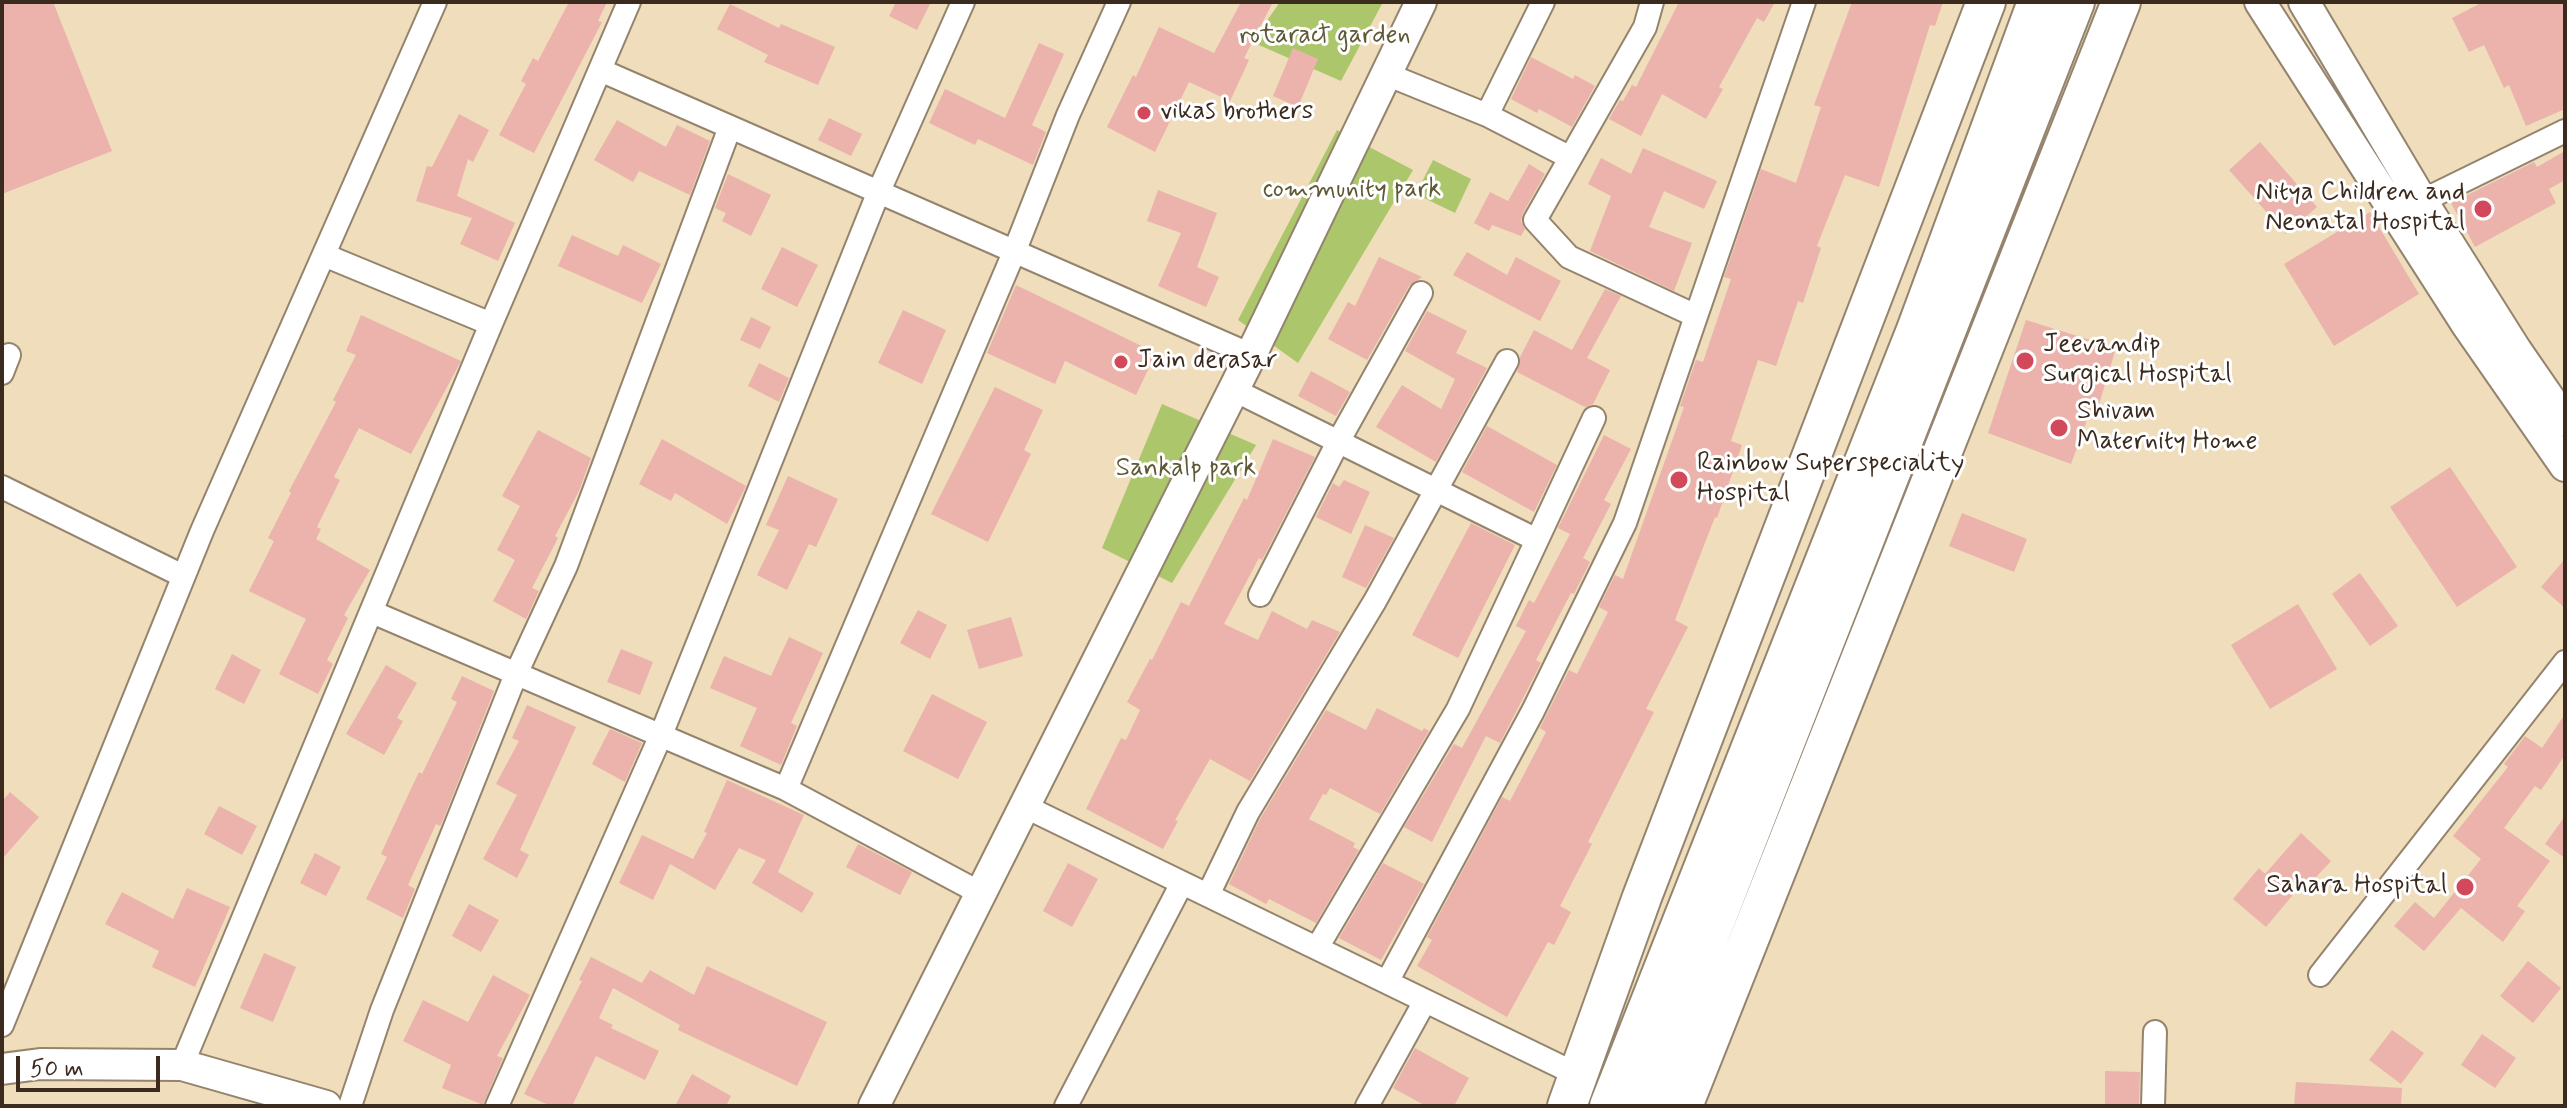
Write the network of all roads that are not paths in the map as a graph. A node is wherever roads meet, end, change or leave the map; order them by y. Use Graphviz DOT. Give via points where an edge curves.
graph roads {
  1 [pos="435,2"];
  2 [pos="629,2"];
  3 [pos="963,2"];
  4 [pos="1119,2"];
  5 [pos="1421,2"];
  6 [pos="1543,2"];
  7 [pos="1652,2"];
  8 [pos="1804,2"];
  9 [pos="1986,2"];
  10 [pos="2037,2"];
  11 [pos="2075,2"];
  12 [pos="2121,2"];
  13 [pos="2260,2"];
  14 [pos="2304,2"];
  15 [pos="600,70"];
  16 [pos="1386,74"];
  17 [pos="1487,115"];
  18 [pos="730,127"];
  19 [pos="2565,131"];
  20 [pos="1569,157"];
  21 [pos="879,191"];
  22 [pos="2422,201"];
  23 [pos="1015,250"];
  24 [pos="324,255"];
  25 [pos="1421,293"];
  26 [pos="1696,316"];
  27 [pos="491,324"];
  28 [pos="1928,339"];
  29 [pos="1251,355"];
  30 [pos="1507,361"];
  31 [pos="1232,389"];
  32 [pos="1594,418"];
  33 [pos="2565,421"];
  34 [pos="1338,442"];
  35 [pos="2565,466"];
  36 [pos="2,487"];
  37 [pos="1436,490"];
  38 [pos="1537,540"];
  39 [pos="183,576"];
  40 [pos="1260,595"];
  41 [pos="372,612"];
  42 [pos="2565,662"];
  43 [pos="516,674"];
  44 [pos="661,735"];
  45 [pos="786,789"];
  46 [pos="1026,807"];
  47 [pos="1182,883"];
  48 [pos="982,894"];
  49 [pos="1208,895"];
  50 [pos="1642,897"];
  51 [pos="1683,919"];
  52 [pos="1317,948"];
  53 [pos="2320,975"];
  54 [pos="11,976"];
  55 [pos="1387,982"];
  56 [pos="1425,1001"];
  57 [pos="2,1025"];
  58 [pos="2155,1032"];
  59 [pos="182,1065"];
  60 [pos="2,1069"];
  61 [pos="1573,1090"];
  62 [pos="326,1106"];
  63 [pos="350,1106"];
  64 [pos="497,1106"];
  65 [pos="874,1106"];
  66 [pos="1066,1106"];
  67 [pos="1367,1106"];
  68 [pos="1609,1106"];
  69 [pos="1643,1106"];
  70 [pos="1683,1106"];
  71 [pos="2153,1106"];
  1 -- 24 [label="street"];
  2 -- 15 [label="street"];
  3 -- 21 [label="street"];
  4 -- 23 [label="street"];
  5 -- 16 [label="main road"];
  6 -- 17 [label="street"];
  7 -- 20 [label="street" via="1645,27"];
  8 -- 26 [label="street"];
  9 -- 50 [label="highway"];
  10 -- 28 [label="highway"];
  11 -- 28 [label="highway"];
  12 -- 70 [label="highway"];
  13 -- 35 [label="main road" via="2467,325"];
  14 -- 22 [label="main road"];
  15 -- 18 [label="street"];
  15 -- 27 [label="street"];
  16 -- 17 [label="street"];
  16 -- 29 [label="main road"];
  17 -- 20 [label="street"];
  18 -- 21 [label="street"];
  18 -- 43 [label="street" via="566,566"];
  19 -- 22 [label="street"];
  20 -- 26 [label="street" via="1535,220 1569,257"];
  21 -- 23 [label="street"];
  21 -- 44 [label="street"];
  22 -- 33 [label="main road"];
  23 -- 29 [label="street"];
  23 -- 45 [label="street"];
  24 -- 27 [label="street"];
  24 -- 39 [label="street"];
  25 -- 34 [label="street"];
  26 -- 55 [label="street" via="1625,523 1533,711"];
  27 -- 41 [label="street"];
  28 -- 51 [label="highway"];
  28 -- 69 [label="highway"];
  29 -- 31 [label="main road"];
  30 -- 37 [label="street"];
  31 -- 34 [label="street"];
  31 -- 46 [label="main road"];
  32 -- 38 [label="street"];
  34 -- 37 [label="street"];
  34 -- 40 [label="street"];
  36 -- 39 [label="street"];
  37 -- 38 [label="street"];
  37 -- 49 [label="street" via="1248,812"];
  38 -- 52 [label="street" via="1458,709"];
  39 -- 54 [label="street"];
  41 -- 43 [label="street"];
  41 -- 59 [label="street"];
  42 -- 53 [label="street"];
  43 -- 44 [label="street"];
  43 -- 63 [label="street" via="382,1010"];
  44 -- 45 [label="street"];
  44 -- 64 [label="street"];
  45 -- 48 [label="street"];
  46 -- 47 [label="street"];
  46 -- 48 [label="main road"];
  47 -- 49 [label="street"];
  47 -- 66 [label="street"];
  48 -- 65 [label="main road"];
  49 -- 52 [label="street"];
  50 -- 51 [label="highway"];
  50 -- 61 [label="highway"];
  51 -- 68 [label="highway"];
  52 -- 55 [label="street"];
  54 -- 57 [label="street"];
  55 -- 56 [label="street"];
  56 -- 61 [label="street"];
  56 -- 67 [label="street"];
  58 -- 71 [label="street"];
  59 -- 60 [label="main road" via="40,1064"];
  59 -- 62 [label="main road"];
}
